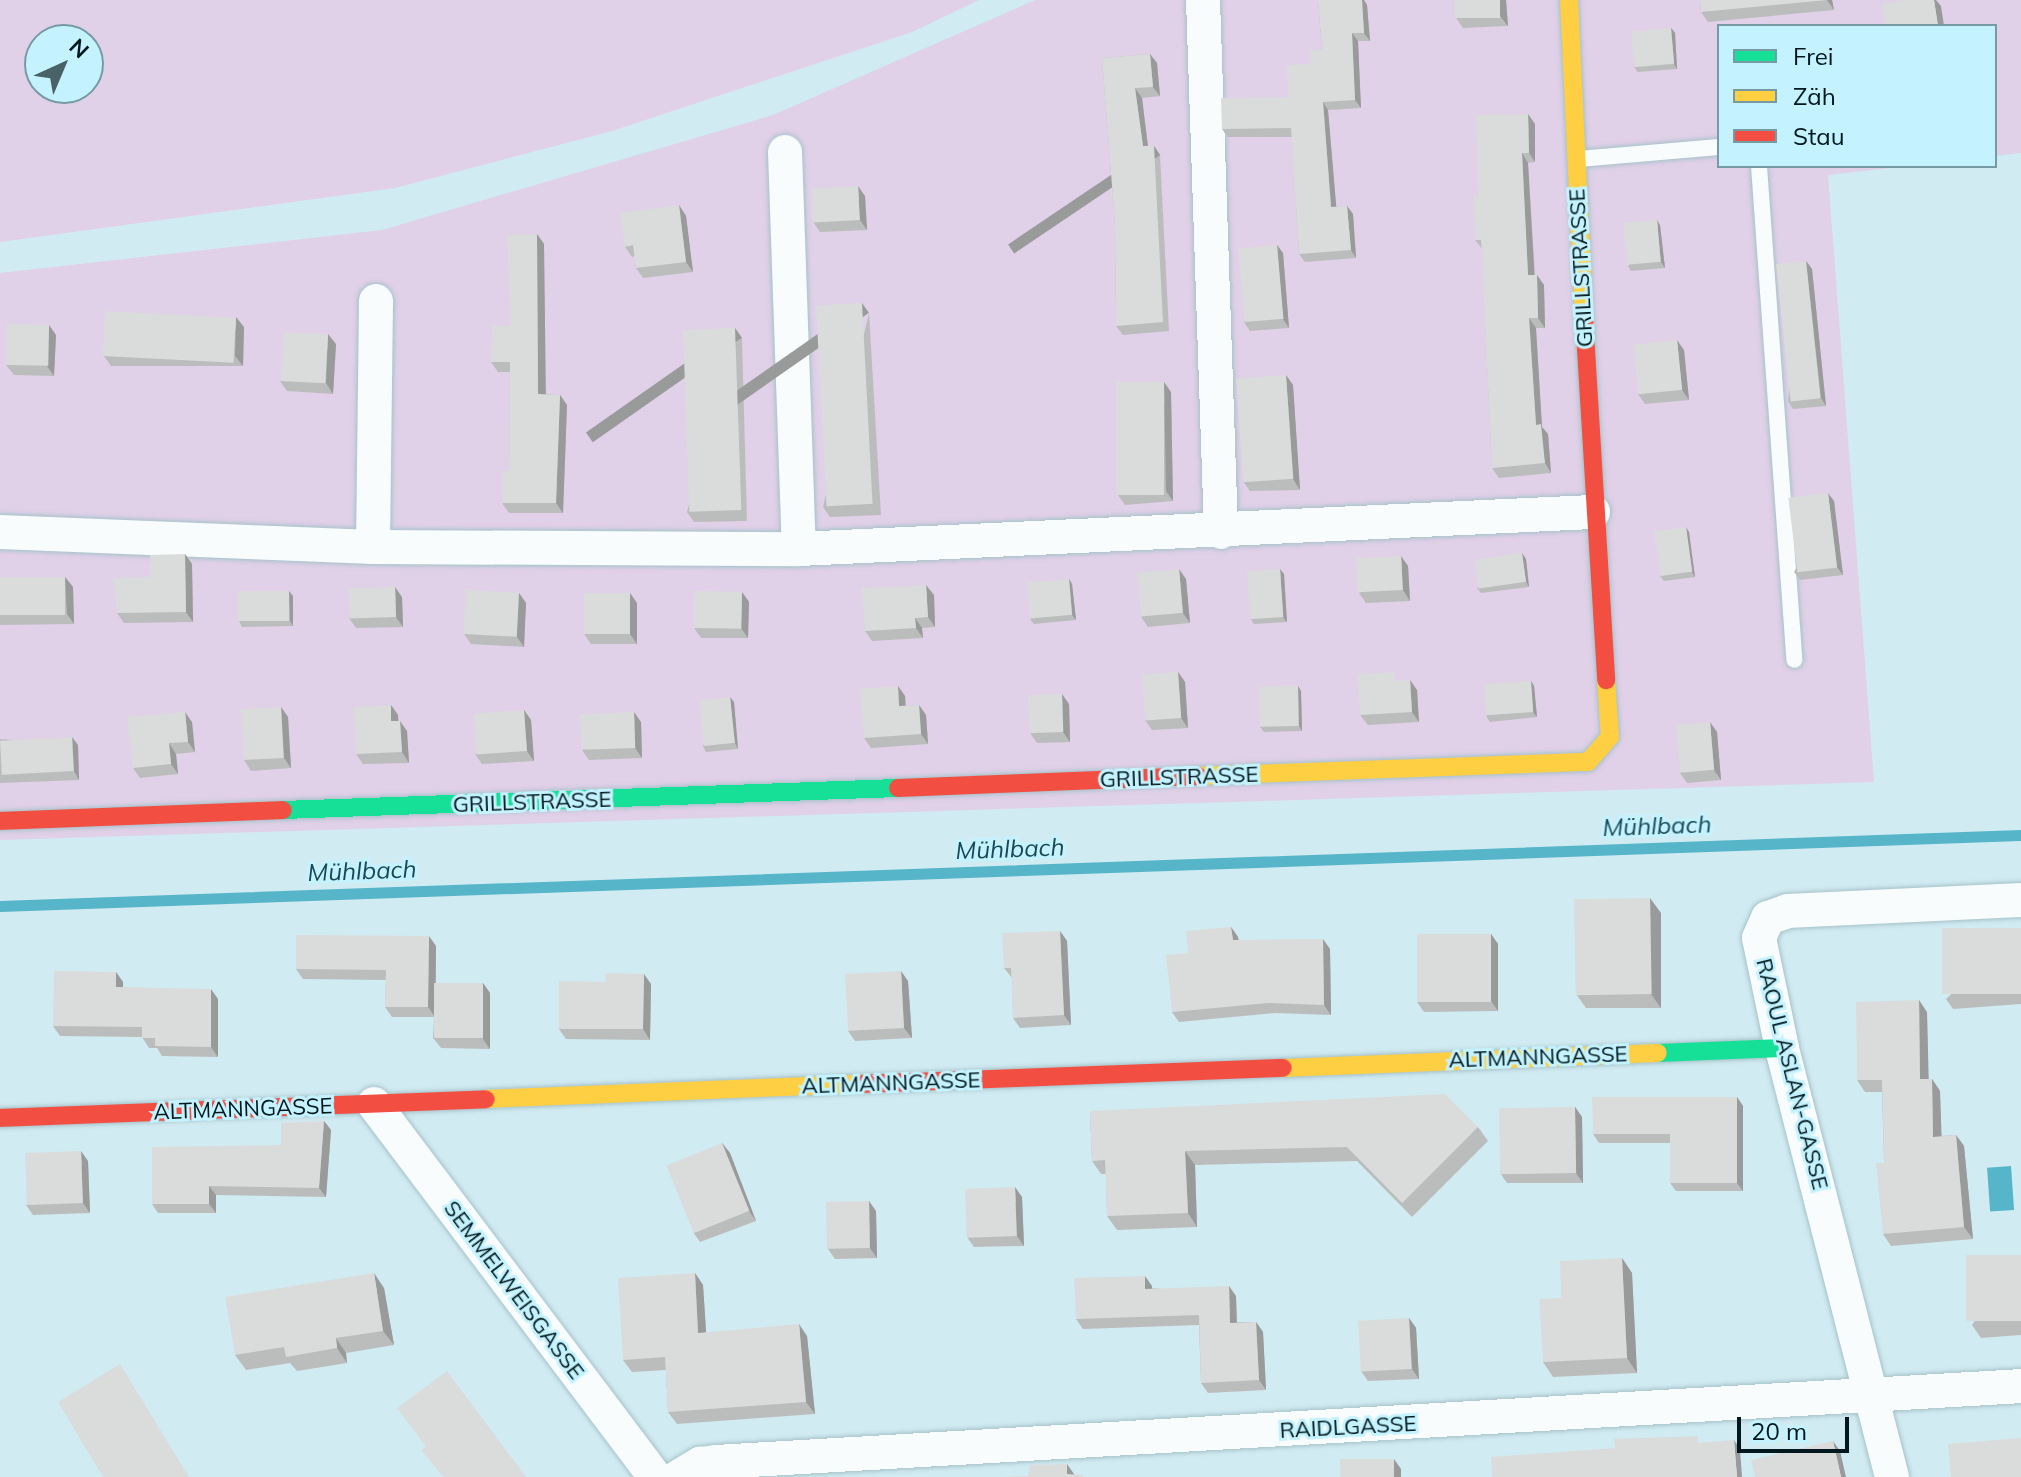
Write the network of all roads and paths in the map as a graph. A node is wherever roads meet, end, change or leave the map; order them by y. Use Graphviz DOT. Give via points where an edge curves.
graph roads {
  1 [pos="1203,0"];
  2 [pos="1569,0"];
  3 [pos="1717,147"];
  4 [pos="785,152"];
  5 [pos="1576,159"];
  6 [pos="1759,168"];
  7 [pos="376,301"];
  8 [pos="1593,512"];
  9 [pos="0,532"];
  10 [pos="1221,532"];
  11 [pos="373,547"];
  12 [pos="799,549"];
  13 [pos="1794,660"];
  14 [pos="0,821"];
  15 [pos="2021,900"];
  16 [pos="1782,1048"];
  17 [pos="374,1104"];
  18 [pos="0,1118"];
  19 [pos="2021,1386"];
  20 [pos="1875,1397"];
  21 [pos="655,1477"];
  22 [pos="678,1477"];
  23 [pos="1892,1477"];
  1 -- 10 [label="street"];
  2 -- 5 [label="street, GRILLSTRASSE"];
  3 -- 5 [label="lane"];
  4 -- 12 [label="street"];
  5 -- 8 [label="street, GRILLSTRASSE"];
  6 -- 13 [label="lane"];
  7 -- 11 [label="street"];
  8 -- 10 [label="street"];
  8 -- 14 [label="street, GRILLSTRASSE" via="1610,737 1588,762"];
  9 -- 11 [label="street"];
  10 -- 12 [label="street"];
  11 -- 12 [label="street"];
  15 -- 16 [label="street, RAOUL ASLAN-GASSE" via="1788,911 1768,918 1759,938"];
  16 -- 17 [label="street, ALTMANNGASSE"];
  16 -- 20 [label="street, RAOUL ASLAN-GASSE"];
  17 -- 18 [label="street, ALTMANNGASSE"];
  17 -- 21 [label="street, SEMMELWEISGASSE"];
  19 -- 20 [label="street, RAIDLGASSE"];
  20 -- 22 [label="street, RAIDLGASSE" via="716,1462 700,1464"];
  20 -- 23 [label="street, RAOUL ASLAN-GASSE"];
}
